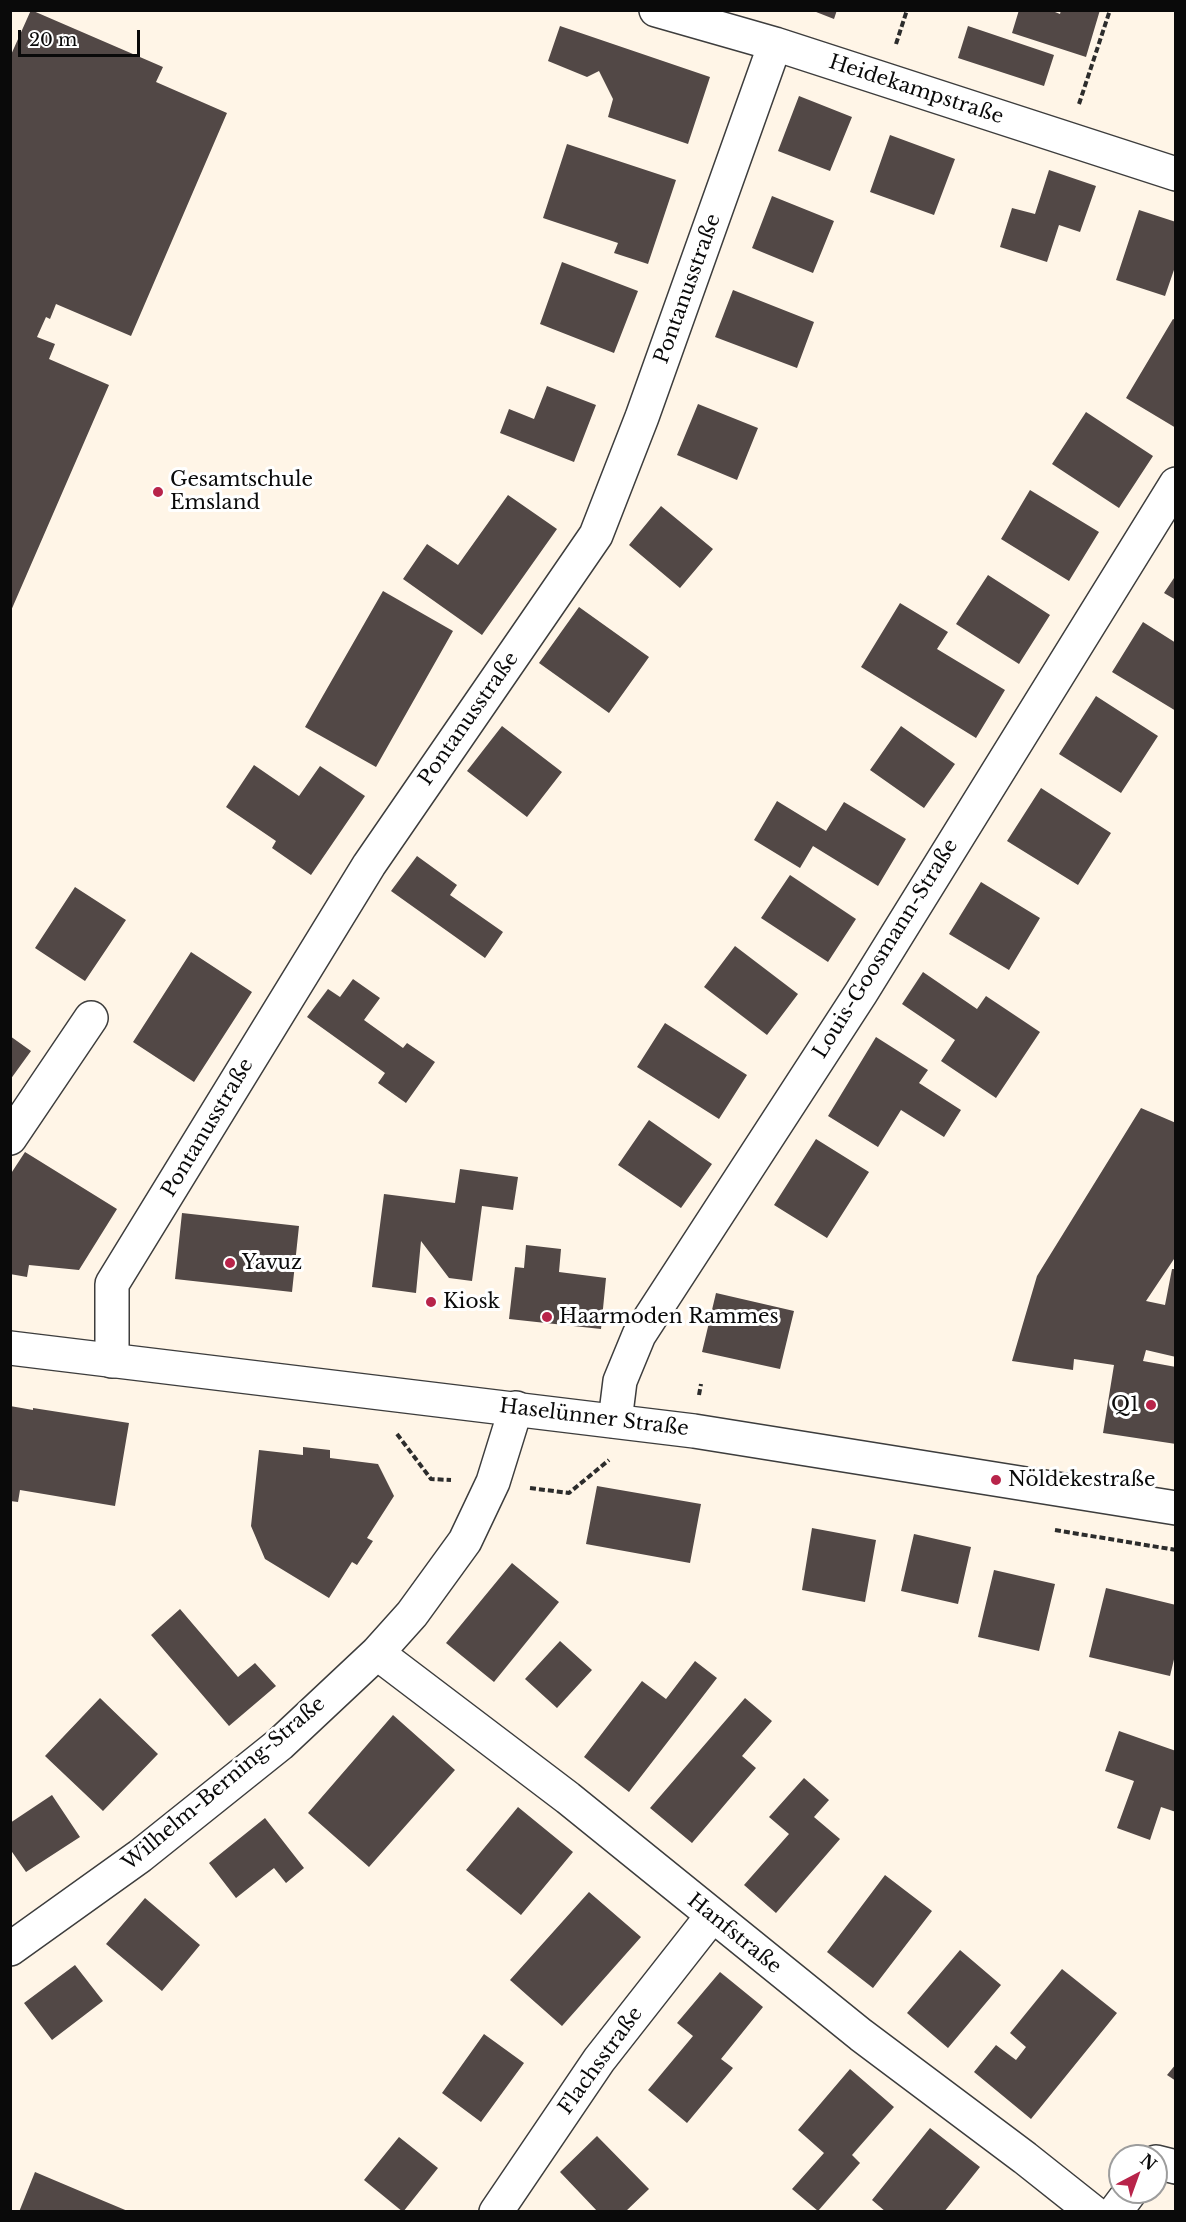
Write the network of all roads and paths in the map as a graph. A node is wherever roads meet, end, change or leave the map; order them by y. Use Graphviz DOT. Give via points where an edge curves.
graph roads {
  1 [pos="656,10"];
  2 [pos="1110,10"];
  3 [pos="775,44"];
  4 [pos="1067,139"];
  5 [pos="1176,174"];
  6 [pos="1176,483"];
  7 [pos="91,1018"];
  8 [pos="10,1138"];
  9 [pos="10,1348"];
  10 [pos="112,1361"];
  11 [pos="516,1408"];
  12 [pos="615,1421"];
  13 [pos="396,1432"];
  14 [pos="612,1458"];
  15 [pos="493,1482"];
  16 [pos="1176,1508"];
  17 [pos="1046,1528"];
  18 [pos="1176,1550"];
  19 [pos="377,1653"];
  20 [pos="712,1916"];
  21 [pos="10,1949"];
  22 [pos="496,2211"];
  23 [pos="1094,2211"];
  1 -- 3 [label="street, Heidekampstraße"];
  2 -- 4 [label="path"];
  3 -- 4 [label="street, Heidekampstraße"];
  3 -- 10 [label="street, Pontanusstraße" via="596,535 369,865 112,1284"];
  4 -- 5 [label="street, Heidekampstraße"];
  6 -- 12 [label="street, Louis-Goosmann-Straße" via="861,993 639,1335 620,1381"];
  7 -- 8 [label="street"];
  9 -- 10 [label="street, Haselünner Straße"];
  10 -- 11 [label="street, Haselünner Straße"];
  11 -- 12 [label="street, Haselünner Straße"];
  11 -- 15 [label="street, Wilhelm-Berning-Straße"];
  12 -- 16 [label="street, Haselünner Straße"];
  13 -- 15 [label="path" via="431,1479"];
  14 -- 15 [label="path" via="569,1493"];
  15 -- 19 [label="street, Wilhelm-Berning-Straße" via="465,1541 412,1614"];
  17 -- 18 [label="path"];
  19 -- 20 [label="street, Hanfstraße" via="568,1798"];
  19 -- 21 [label="street, Wilhelm-Berning-Straße" via="280,1744 140,1856"];
  20 -- 22 [label="street, Flachsstraße" via="599,2060"];
  20 -- 23 [label="street, Hanfstraße" via="861,2035"];
}
